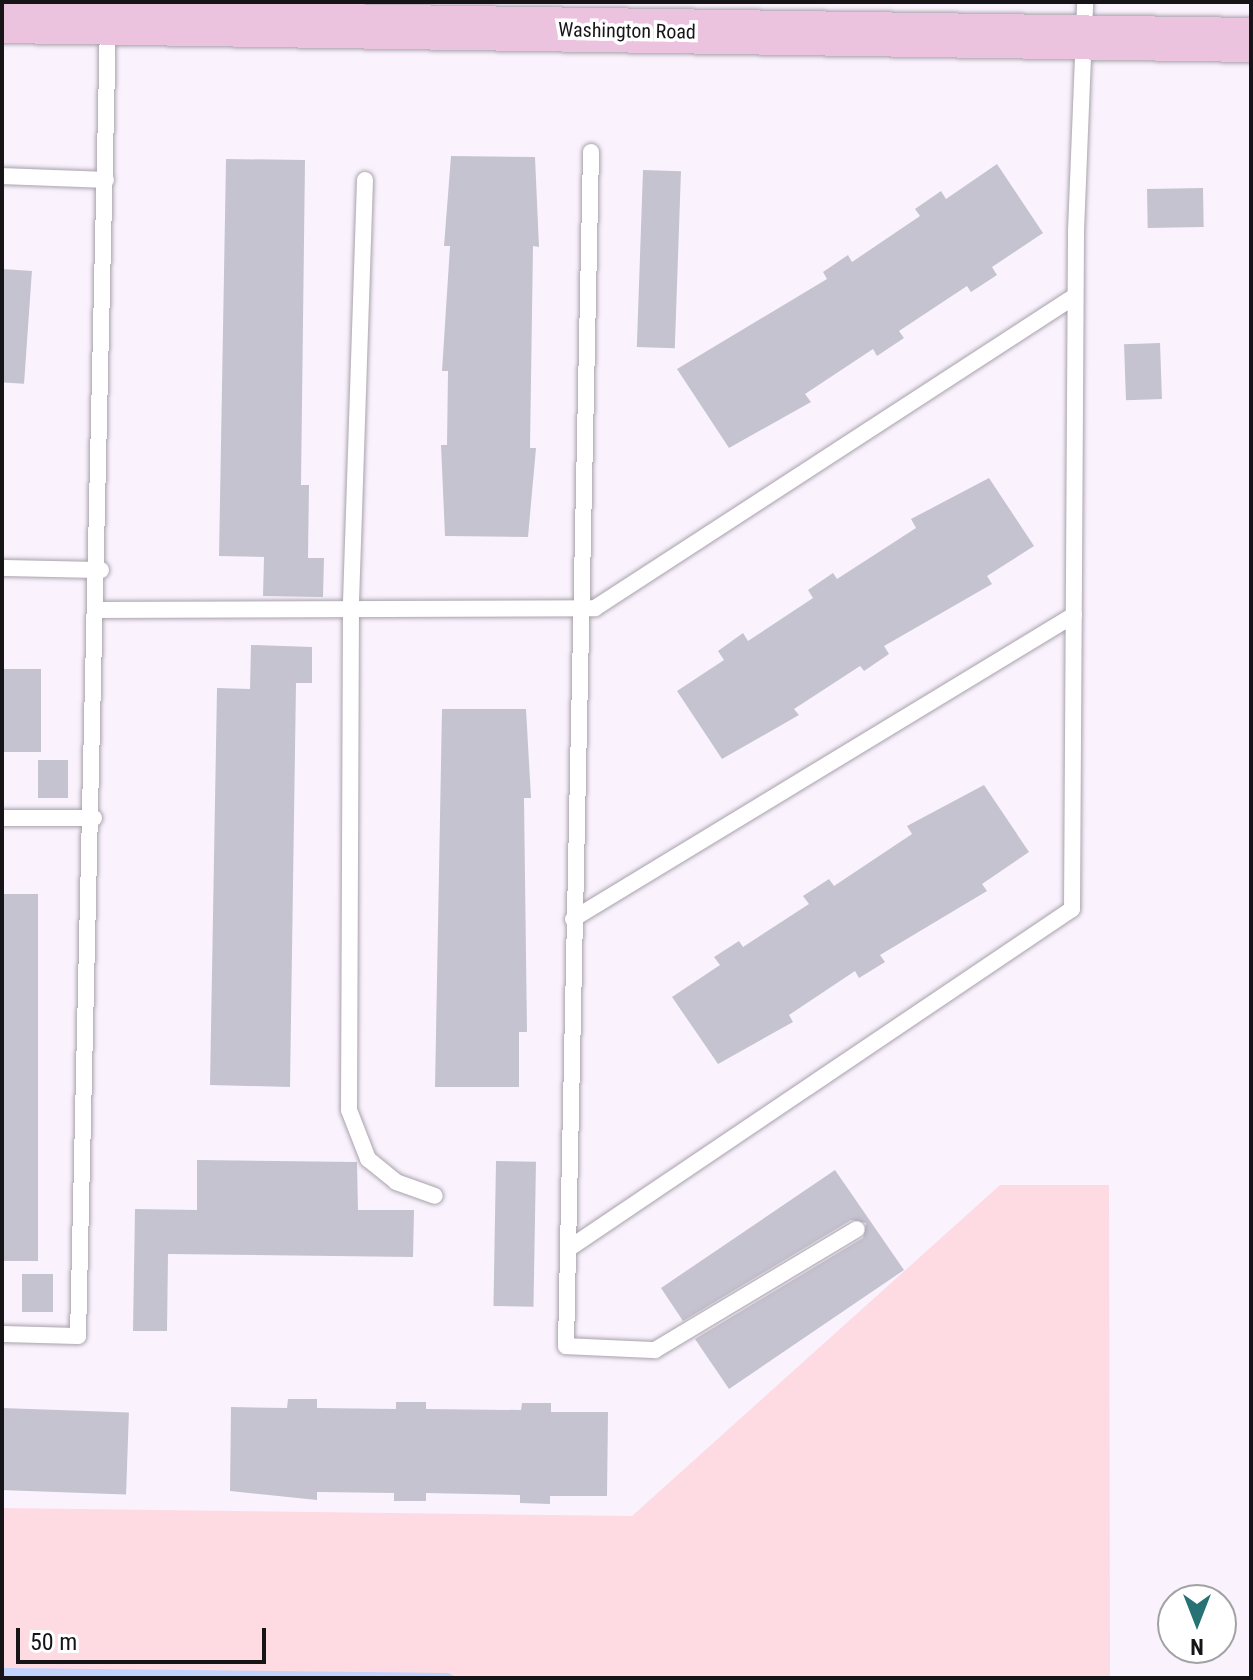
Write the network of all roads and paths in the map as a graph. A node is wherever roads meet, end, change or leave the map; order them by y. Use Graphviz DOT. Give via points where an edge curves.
graph roads {
  1 [pos="108,13"];
  2 [pos="1084,19"];
  3 [pos="2,21"];
  4 [pos="1251,40"];
  5 [pos="591,152"];
  6 [pos="2,176"];
  7 [pos="106,180"];
  8 [pos="365,180"];
  9 [pos="1075,296"];
  10 [pos="2,568"];
  11 [pos="101,570"];
  12 [pos="351,608"];
  13 [pos="578,608"];
  14 [pos="100,610"];
  15 [pos="1074,615"];
  16 [pos="2,818"];
  17 [pos="94,818"];
  18 [pos="573,919"];
  19 [pos="435,1196"];
  20 [pos="857,1229"];
  21 [pos="568,1249"];
  22 [pos="2,1334"];
  1 -- 2 [label="main road, Washington Road"];
  1 -- 3 [label="main road, Washington Road"];
  1 -- 7 [label="lane"];
  2 -- 4 [label="main road, Washington Road"];
  2 -- 9 [label="lane"];
  5 -- 13 [label="lane"];
  6 -- 7 [label="lane"];
  7 -- 11 [label="lane"];
  8 -- 12 [label="lane"];
  9 -- 13 [label="lane" via="595,608"];
  9 -- 15 [label="lane"];
  10 -- 11 [label="lane"];
  11 -- 14 [label="lane"];
  12 -- 13 [label="lane"];
  12 -- 14 [label="lane"];
  12 -- 19 [label="lane" via="349,1110 368,1159 396,1182"];
  13 -- 18 [label="lane"];
  14 -- 17 [label="lane"];
  15 -- 18 [label="lane"];
  15 -- 21 [label="lane" via="1072,909"];
  16 -- 17 [label="lane"];
  17 -- 22 [label="lane" via="78,1336"];
  18 -- 21 [label="lane"];
  20 -- 21 [label="lane" via="655,1350 566,1346"];
}
